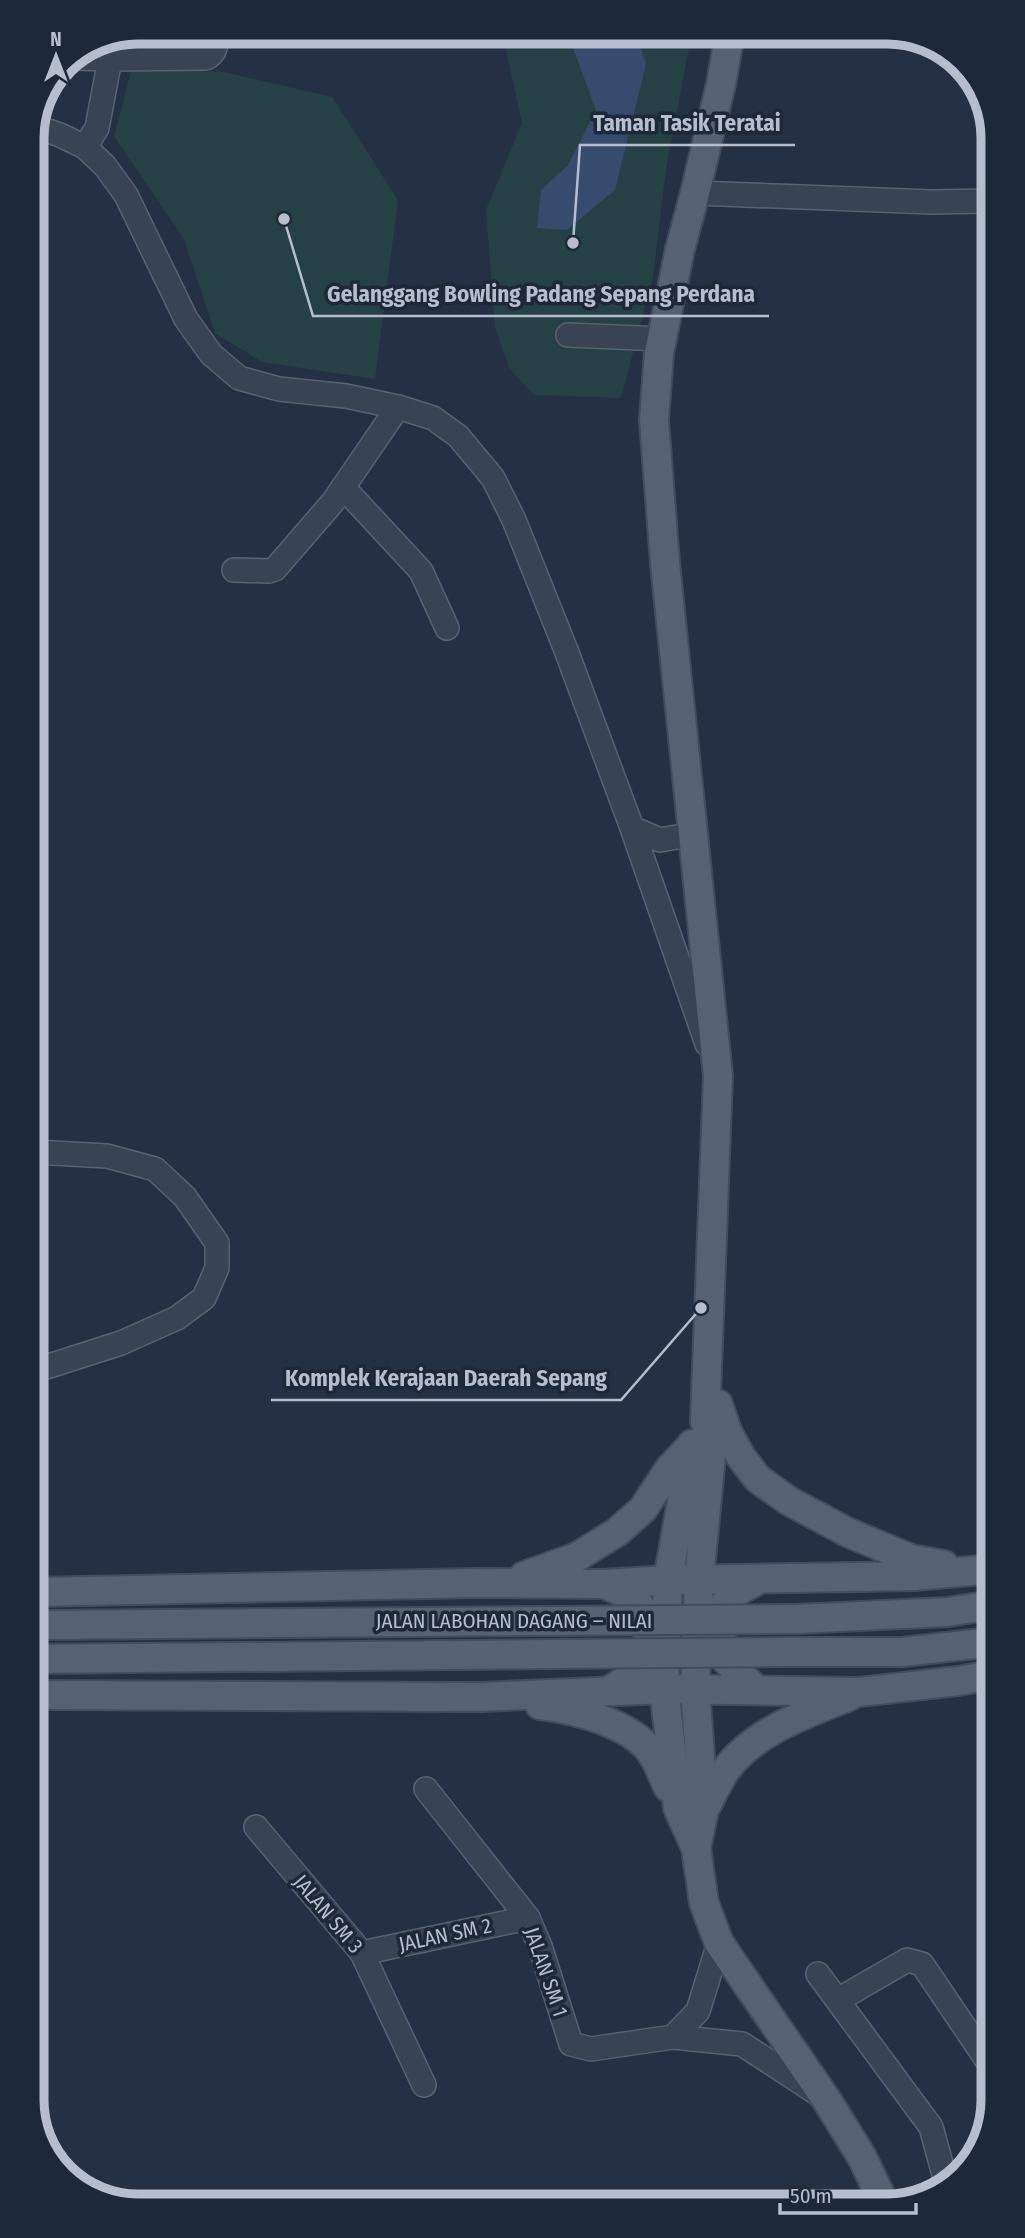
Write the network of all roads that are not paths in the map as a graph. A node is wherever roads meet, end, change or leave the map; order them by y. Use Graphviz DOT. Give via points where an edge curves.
graph roads {
  1 [pos="216,44"];
  2 [pos="728,44"];
  3 [pos="91,58"];
  4 [pos="110,59"];
  5 [pos="44,130"];
  6 [pos="85,147"];
  7 [pos="695,193"];
  8 [pos="981,201"];
  9 [pos="568,335"];
  10 [pos="662,339"];
  11 [pos="398,407"];
  12 [pos="343,487"];
  13 [pos="234,570"];
  14 [pos="447,628"];
  15 [pos="632,828"];
  16 [pos="694,834"];
  17 [pos="719,1076"];
  18 [pos="44,1153"];
  19 [pos="44,1367"];
  20 [pos="708,1375"];
  21 [pos="699,1433"];
  22 [pos="981,1570"];
  23 [pos="981,1570"];
  24 [pos="760,1579"];
  25 [pos="668,1580"];
  26 [pos="699,1580"];
  27 [pos="477,1583"];
  28 [pos="604,1584"];
  29 [pos="44,1592"];
  30 [pos="981,1607"];
  31 [pos="44,1625"];
  32 [pos="981,1643"];
  33 [pos="44,1659"];
  34 [pos="981,1677"];
  35 [pos="664,1689"];
  36 [pos="695,1689"];
  37 [pos="755,1690"];
  38 [pos="608,1691"];
  39 [pos="859,1692"];
  40 [pos="44,1695"];
  41 [pos="481,1697"];
  42 [pos="426,1789"];
  43 [pos="691,1809"];
  44 [pos="256,1827"];
  45 [pos="528,1918"];
  46 [pos="719,1943"];
  47 [pos="362,1953"];
  48 [pos="818,1973"];
  49 [pos="838,2000"];
  50 [pos="673,2037"];
  51 [pos="981,2051"];
  52 [pos="424,2085"];
  53 [pos="826,2099"];
  54 [pos="944,2175"];
  55 [pos="880,2194"];
  1 -- 4 [label="street" via="206,58"];
  2 -- 7 [label="main road"];
  3 -- 4 [label="street"];
  4 -- 6 [label="street" via="97,128"];
  5 -- 6 [label="street"];
  6 -- 11 [label="street" via="126,195 186,319 211,354 239,378"];
  7 -- 8 [label="street"];
  7 -- 10 [label="main road"];
  9 -- 10 [label="street"];
  10 -- 16 [label="main road" via="654,420"];
  11 -- 12 [label="street"];
  11 -- 15 [label="street" via="433,418 458,436 493,478 562,638"];
  12 -- 13 [label="street" via="275,569"];
  12 -- 14 [label="street" via="421,571"];
  15 -- 16 [label="street" via="660,839"];
  15 -- 17 [label="street"];
  16 -- 17 [label="main road"];
  17 -- 20 [label="main road"];
  18 -- 19 [label="street" via="107,1156 155,1169 185,1197 217,1242 217,1268 204,1298 177,1318 121,1343"];
  20 -- 21 [label="main road"];
  20 -- 22 [label="main road" via="727,1431 758,1479 847,1532 911,1559"];
  21 -- 25 [label="main road"];
  21 -- 26 [label="main road" via="712,1445"];
  21 -- 27 [label="main road" via="643,1508 617,1532 577,1557 531,1575"];
  23 -- 24 [label="main road"];
  24 -- 26 [label="main road"];
  24 -- 37 [label="main road" via="734,1593 724,1605 720,1634 726,1660"];
  25 -- 26 [label="main road"];
  25 -- 28 [label="main road"];
  25 -- 35 [label="main road"];
  26 -- 36 [label="main road"];
  27 -- 28 [label="main road"];
  27 -- 29 [label="main road"];
  28 -- 38 [label="main road" via="635,1597 647,1620 648,1652 635,1674"];
  30 -- 31 [label="main road, JALAN LABOHAN DAGANG ‒ NILAI, bridge" via="796,1619"];
  32 -- 33 [label="main road, JALAN LABOHAN DAGANG ‒ NILAI, bridge" via="902,1652"];
  34 -- 39 [label="main road"];
  35 -- 36 [label="main road"];
  35 -- 38 [label="main road"];
  35 -- 43 [label="main road"];
  36 -- 37 [label="main road"];
  36 -- 43 [label="main road"];
  37 -- 39 [label="main road"];
  38 -- 41 [label="main road"];
  39 -- 43 [label="main road" via="754,1741"];
  40 -- 41 [label="main road"];
  41 -- 43 [label="main road" via="565,1708 627,1730 651,1751"];
  42 -- 45 [label="street, JALAN SM 1"];
  43 -- 46 [label="main road" via="704,1903"];
  44 -- 47 [label="street, JALAN SM 3"];
  45 -- 47 [label="street, JALAN SM 2"];
  45 -- 50 [label="street, JALAN SM 1" via="571,2044 591,2049"];
  46 -- 50 [label="street" via="698,2011"];
  46 -- 53 [label="main road"];
  47 -- 52 [label="street, JALAN SM 3"];
  48 -- 49 [label="street"];
  49 -- 51 [label="street" via="907,1960 922,1964"];
  49 -- 54 [label="street" via="931,2127"];
  50 -- 53 [label="street, JALAN SM 1" via="742,2044"];
  53 -- 55 [label="main road"];
}
